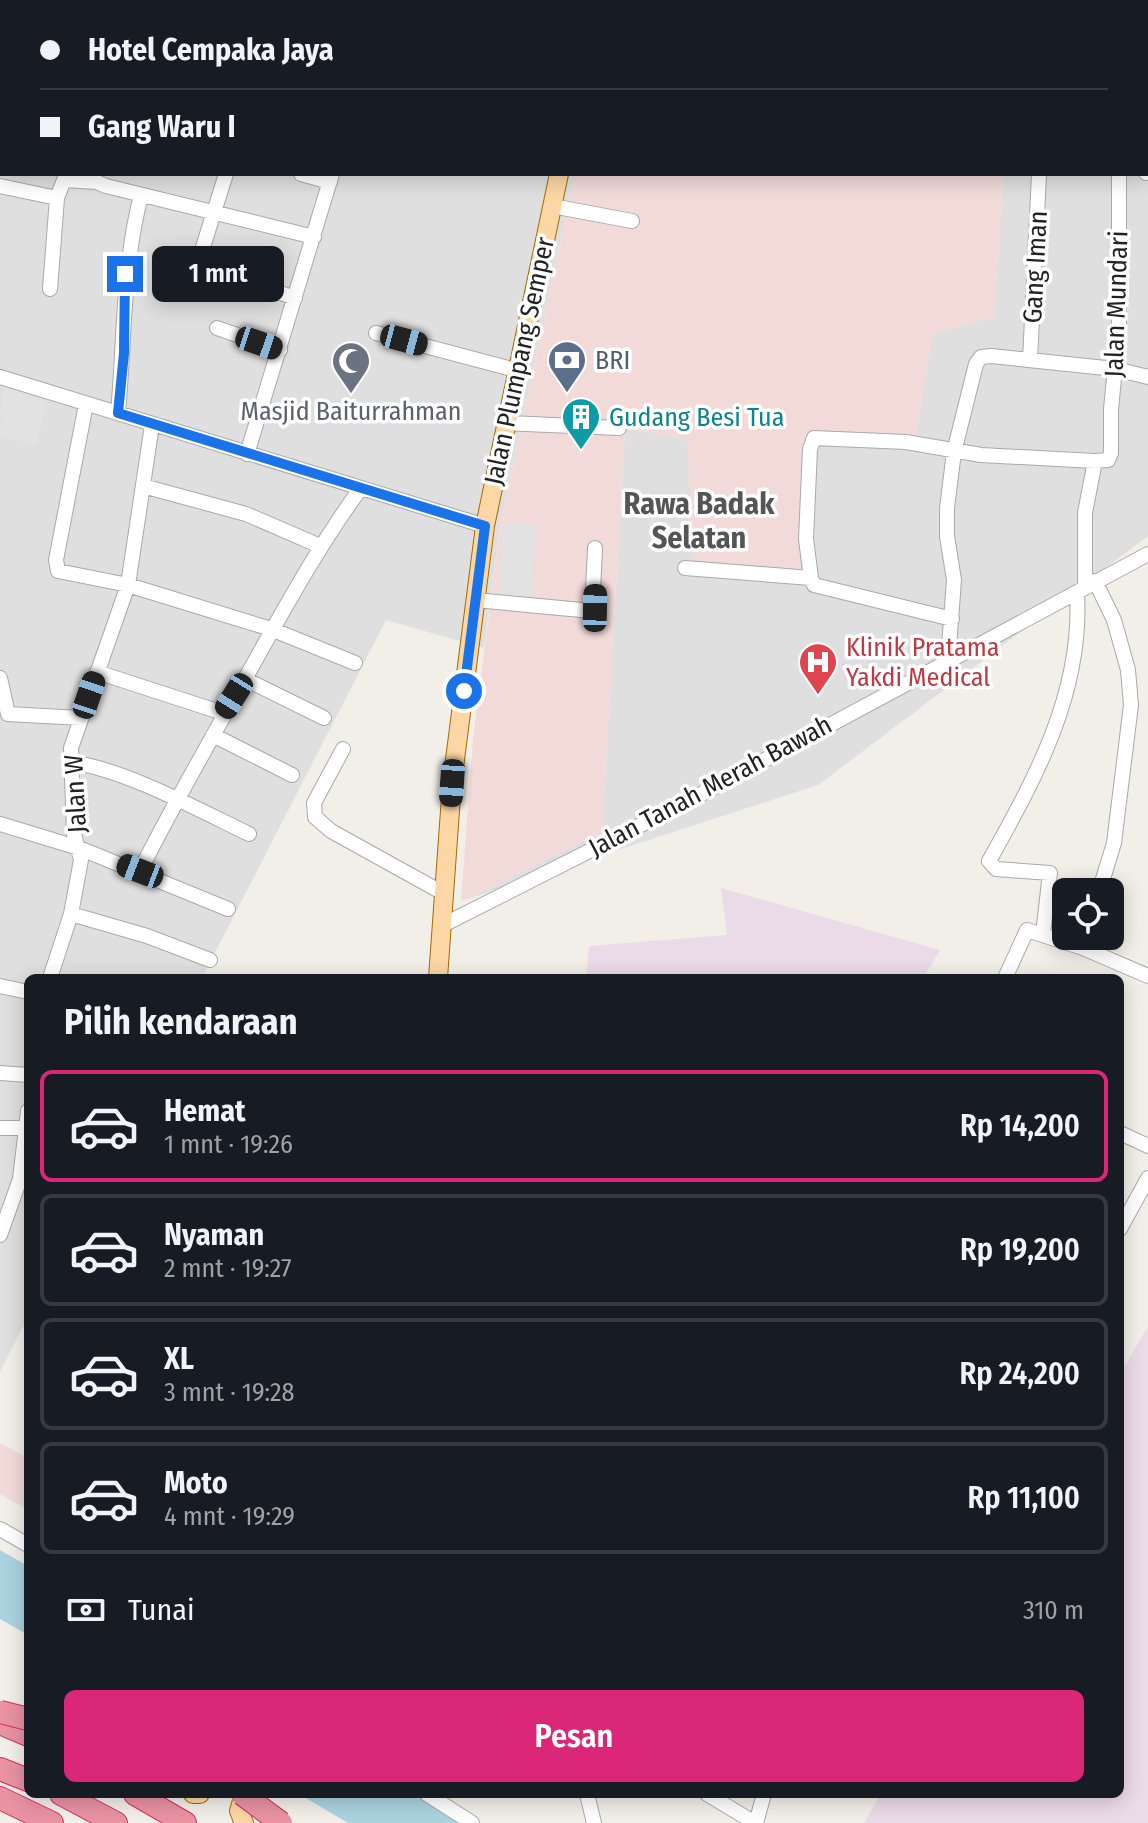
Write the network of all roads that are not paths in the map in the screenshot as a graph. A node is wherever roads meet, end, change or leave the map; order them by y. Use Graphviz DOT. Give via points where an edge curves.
graph roads {
  1 [pos="225,176"];
  2 [pos="559,176"];
  3 [pos="1039,176"];
  4 [pos="1119,176"];
  5 [pos="94,177"];
  6 [pos="331,178"];
  7 [pos="0,186"];
  8 [pos="141,195"];
  9 [pos="57,198"];
  10 [pos="552,206"];
  11 [pos="215,212"];
  12 [pos="632,221"];
  13 [pos="314,237"];
  14 [pos="203,247"];
  15 [pos="216,271"];
  16 [pos="50,289"];
  17 [pos="295,298"];
  18 [pos="217,328"];
  19 [pos="376,333"];
  20 [pos="280,350"];
  21 [pos="1030,360"];
  22 [pos="1115,369"];
  23 [pos="516,370"];
  24 [pos="0,377"];
  25 [pos="1148,377"];
  26 [pos="86,404"];
  27 [pos="118,413"];
  28 [pos="505,423"];
  29 [pos="152,425"];
  30 [pos="619,428"];
  31 [pos="954,452"];
  32 [pos="247,454"];
  33 [pos="1095,461"];
  34 [pos="143,486"];
  35 [pos="361,488"];
  36 [pos="485,526"];
  37 [pos="320,546"];
  38 [pos="595,548"];
  39 [pos="1148,554"];
  40 [pos="685,568"];
  41 [pos="811,578"];
  42 [pos="128,585"];
  43 [pos="1085,587"];
  44 [pos="475,600"];
  45 [pos="952,619"];
  46 [pos="271,629"];
  47 [pos="948,660"];
  48 [pos="355,663"];
  49 [pos="97,672"];
  50 [pos="0,678"];
  51 [pos="245,679"];
  52 [pos="223,713"];
  53 [pos="81,718"];
  54 [pos="324,718"];
  55 [pos="213,735"];
  56 [pos="343,749"];
  57 [pos="73,763"];
  58 [pos="292,775"];
  59 [pos="176,799"];
  60 [pos="0,824"];
  61 [pos="249,834"];
  62 [pos="79,848"];
  63 [pos="140,871"];
  64 [pos="1103,878"];
  65 [pos="443,893"];
  66 [pos="228,909"];
  67 [pos="71,914"];
  68 [pos="441,926"];
  69 [pos="1043,934"];
  70 [pos="1052,937"];
  71 [pos="1100,950"];
  72 [pos="210,960"];
  73 [pos="51,974"];
  74 [pos="438,974"];
  75 [pos="1007,974"];
  76 [pos="1148,976"];
  77 [pos="0,986"];
  78 [pos="24,991"];
  79 [pos="0,1073"];
  80 [pos="24,1075"];
  81 [pos="24,1126"];
  82 [pos="0,1128"];
  83 [pos="1124,1135"];
  84 [pos="1148,1146"];
  85 [pos="24,1152"];
  86 [pos="1148,1178"];
  87 [pos="1124,1222"];
  88 [pos="0,1235"];
  89 [pos="0,1529"];
  90 [pos="24,1543"];
  91 [pos="0,1709"];
  92 [pos="24,1718"];
  93 [pos="0,1723"];
  94 [pos="24,1733"];
  95 [pos="0,1739"];
  96 [pos="24,1748"];
  97 [pos="0,1769"];
  98 [pos="24,1778"];
  99 [pos="0,1798"];
  100 [pos="69,1798"];
  101 [pos="142,1798"];
  102 [pos="242,1798"];
  103 [pos="248,1798"];
  104 [pos="433,1798"];
  105 [pos="588,1798"];
  106 [pos="716,1798"];
  107 [pos="763,1798"];
  108 [pos="180,1821"];
  109 [pos="52,1823"];
  110 [pos="116,1823"];
  111 [pos="244,1823"];
  112 [pos="281,1823"];
  113 [pos="472,1823"];
  114 [pos="594,1823"];
  115 [pos="756,1823"];
  1 -- 11 [label="street"];
  2 -- 10 [label="main road, Jalan Plumpang Semper"];
  3 -- 21 [label="street, Gang Iman"];
  4 -- 22 [label="street, Jalan Mundari"];
  5 -- 8 [label="street"];
  5 -- 9 [label="street" via="64,180"];
  6 -- 13 [label="street"];
  7 -- 9 [label="street"];
  8 -- 11 [label="street"];
  8 -- 27 [label="street" via="125,274"];
  9 -- 16 [label="street"];
  10 -- 12 [label="street"];
  10 -- 23 [label="main road, Jalan Plumpang Semper"];
  11 -- 13 [label="street"];
  11 -- 14 [label="street"];
  13 -- 17 [label="street"];
  15 -- 17 [label="street"];
  17 -- 20 [label="street"];
  18 -- 20 [label="street"];
  19 -- 23 [label="street"];
  20 -- 32 [label="street"];
  21 -- 22 [label="street"];
  21 -- 31 [label="street" via="981,357 965,397"];
  22 -- 25 [label="street"];
  22 -- 33 [label="street, Jalan Mundari" via="1111,458"];
  23 -- 28 [label="main road, Jalan Plumpang Semper"];
  24 -- 26 [label="street"];
  26 -- 27 [label="street"];
  26 -- 42 [label="street" via="54,567"];
  27 -- 29 [label="street"];
  28 -- 30 [label="street"];
  28 -- 36 [label="main road, Jalan Plumpang Semper"];
  29 -- 32 [label="street"];
  29 -- 34 [label="street, Jalan W"];
  31 -- 33 [label="street"];
  31 -- 41 [label="street" via="906,442 814,438 806,539"];
  31 -- 45 [label="street" via="947,522 954,580"];
  32 -- 35 [label="street"];
  33 -- 43 [label="street" via="1085,513"];
  34 -- 37 [label="street" via="246,514"];
  34 -- 42 [label="street, Jalan W"];
  35 -- 36 [label="street"];
  35 -- 37 [label="street"];
  36 -- 44 [label="main road, Jalan Plumpang Semper"];
  37 -- 46 [label="street"];
  38 -- 44 [label="street" via="592,611"];
  39 -- 43 [label="street, Jalan Tanah Merah Bawah"];
  40 -- 41 [label="street"];
  41 -- 45 [label="street" via="814,585"];
  42 -- 46 [label="street"];
  42 -- 49 [label="street, Jalan W"];
  43 -- 47 [label="street, Jalan Tanah Merah Bawah"];
  43 -- 64 [label="street" via="1114,620 1131,705 1114,843"];
  43 -- 69 [label="street" via="1076,659 1055,729 989,861 996,869 1050,873"];
  44 -- 65 [label="main road, Jalan Plumpang Semper"];
  45 -- 47 [label="street"];
  46 -- 48 [label="street"];
  46 -- 51 [label="street"];
  47 -- 68 [label="street, Jalan Tanah Merah Bawah" via="696,797"];
  49 -- 52 [label="street"];
  49 -- 53 [label="street, Jalan W"];
  50 -- 53 [label="street" via="8,714"];
  51 -- 52 [label="street"];
  51 -- 54 [label="street"];
  52 -- 55 [label="street"];
  53 -- 57 [label="street, Jalan W" via="71,748"];
  55 -- 58 [label="street"];
  55 -- 59 [label="street"];
  56 -- 65 [label="street" via="314,803 315,817"];
  57 -- 59 [label="street"];
  57 -- 62 [label="street, Jalan W" via="74,834"];
  59 -- 61 [label="street"];
  59 -- 63 [label="street"];
  60 -- 62 [label="street"];
  62 -- 63 [label="street"];
  62 -- 67 [label="street, Jalan W"];
  63 -- 66 [label="street"];
  65 -- 68 [label="main road, Jalan Plumpang Semper"];
  67 -- 72 [label="street"];
  67 -- 73 [label="street, Jalan W"];
  68 -- 74 [label="main road, Jalan Plumpang Semper"];
  69 -- 70 [label="street"];
  69 -- 75 [label="street" via="1024,932"];
  71 -- 76 [label="street"];
  77 -- 78 [label="street"];
  79 -- 80 [label="street"];
  81 -- 82 [label="street"];
  83 -- 84 [label="street"];
  85 -- 88 [label="street"];
  86 -- 87 [label="street"];
  89 -- 90 [label="street"];
  91 -- 92 [label="highway, bridge"];
  93 -- 94 [label="highway"];
  95 -- 96 [label="highway"];
  97 -- 98 [label="highway"];
  99 -- 109 [label="highway"];
  100 -- 110 [label="highway"];
  101 -- 108 [label="highway"];
  102 -- 111 [label="main road" via="239,1811"];
  103 -- 112 [label="highway, bridge"];
  104 -- 113 [label="street"];
  105 -- 114 [label="street"];
  106 -- 115 [label="street"];
  107 -- 115 [label="street"];
}
